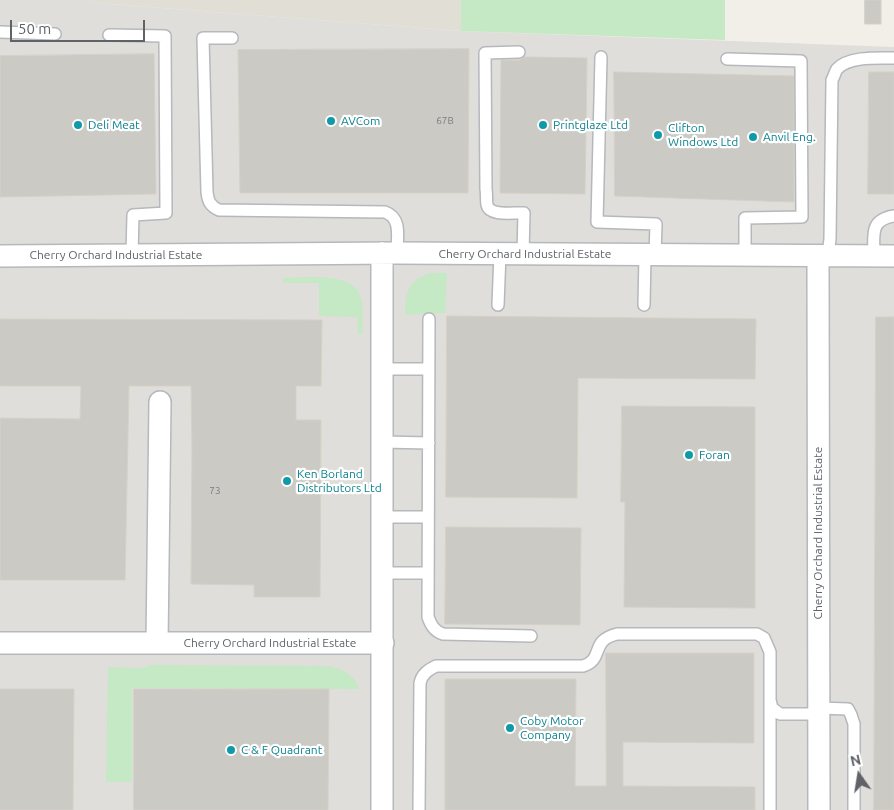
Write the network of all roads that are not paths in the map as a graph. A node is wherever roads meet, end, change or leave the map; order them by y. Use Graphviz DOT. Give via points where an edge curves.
graph roads {
  1 [pos="0,32"];
  2 [pos="55,34"];
  3 [pos="109,35"];
  4 [pos="232,38"];
  5 [pos="519,52"];
  6 [pos="601,57"];
  7 [pos="894,58"];
  8 [pos="727,59"];
  9 [pos="894,216"];
  10 [pos="389,253"];
  11 [pos="500,254"];
  12 [pos="523,254"];
  13 [pos="132,255"];
  14 [pos="650,255"];
  15 [pos="744,255"];
  16 [pos="823,255"];
  17 [pos="0,256"];
  18 [pos="884,256"];
  19 [pos="498,305"];
  20 [pos="644,305"];
  21 [pos="429,319"];
  22 [pos="382,369"];
  23 [pos="429,369"];
  24 [pos="160,402"];
  25 [pos="383,442"];
  26 [pos="429,443"];
  27 [pos="383,516"];
  28 [pos="428,517"];
  29 [pos="383,573"];
  30 [pos="428,573"];
  31 [pos="531,636"];
  32 [pos="0,643"];
  33 [pos="157,643"];
  34 [pos="383,644"];
  35 [pos="770,698"];
  36 [pos="819,711"];
  37 [pos="382,810"];
  38 [pos="419,810"];
  39 [pos="770,810"];
  40 [pos="819,810"];
  41 [pos="854,810"];
  1 -- 2 [label="lane"];
  3 -- 13 [label="lane" via="165,36 166,213 133,215"];
  4 -- 10 [label="lane" via="203,38 206,192 212,207 219,210 385,212 392,214 396,221"];
  5 -- 12 [label="lane" via="485,53 486,189 489,210 524,213"];
  6 -- 14 [label="lane" via="597,222 656,224"];
  7 -- 16 [label="lane" via="860,59 837,69 832,80 830,239"];
  8 -- 15 [label="lane" via="801,61 802,217 745,218"];
  9 -- 18 [label="lane" via="886,217 875,226"];
  10 -- 11 [label="street, Cherry Orchard Industrial Estate"];
  10 -- 13 [label="street, Cherry Orchard Industrial Estate"];
  10 -- 22 [label="street"];
  11 -- 12 [label="street, Cherry Orchard Industrial Estate"];
  11 -- 19 [label="lane"];
  12 -- 14 [label="street, Cherry Orchard Industrial Estate"];
  13 -- 17 [label="street, Cherry Orchard Industrial Estate"];
  14 -- 15 [label="street, Cherry Orchard Industrial Estate"];
  14 -- 20 [label="lane"];
  15 -- 16 [label="street, Cherry Orchard Industrial Estate"];
  16 -- 18 [label="street, Cherry Orchard Industrial Estate"];
  16 -- 36 [label="street, Cherry Orchard Industrial Estate"];
  21 -- 23 [label="lane"];
  22 -- 23 [label="lane"];
  22 -- 25 [label="street"];
  23 -- 26 [label="lane"];
  24 -- 33 [label="street"];
  25 -- 26 [label="lane"];
  25 -- 27 [label="street"];
  26 -- 28 [label="lane"];
  27 -- 28 [label="lane"];
  27 -- 29 [label="street"];
  28 -- 30 [label="lane"];
  29 -- 30 [label="lane"];
  29 -- 34 [label="street"];
  30 -- 31 [label="lane" via="428,617 437,632"];
  32 -- 33 [label="street, Cherry Orchard Industrial Estate"];
  33 -- 34 [label="street, Cherry Orchard Industrial Estate"];
  34 -- 37 [label="street"];
  35 -- 36 [label="lane" via="772,708 780,714"];
  35 -- 38 [label="lane" via="770,652 764,638 757,634 617,634 606,637 598,646 592,662 583,666 436,666 427,670 420,683"];
  35 -- 39 [label="lane"];
  36 -- 40 [label="street, Cherry Orchard Industrial Estate"];
  36 -- 41 [label="lane" via="848,709 852,715"];
}
